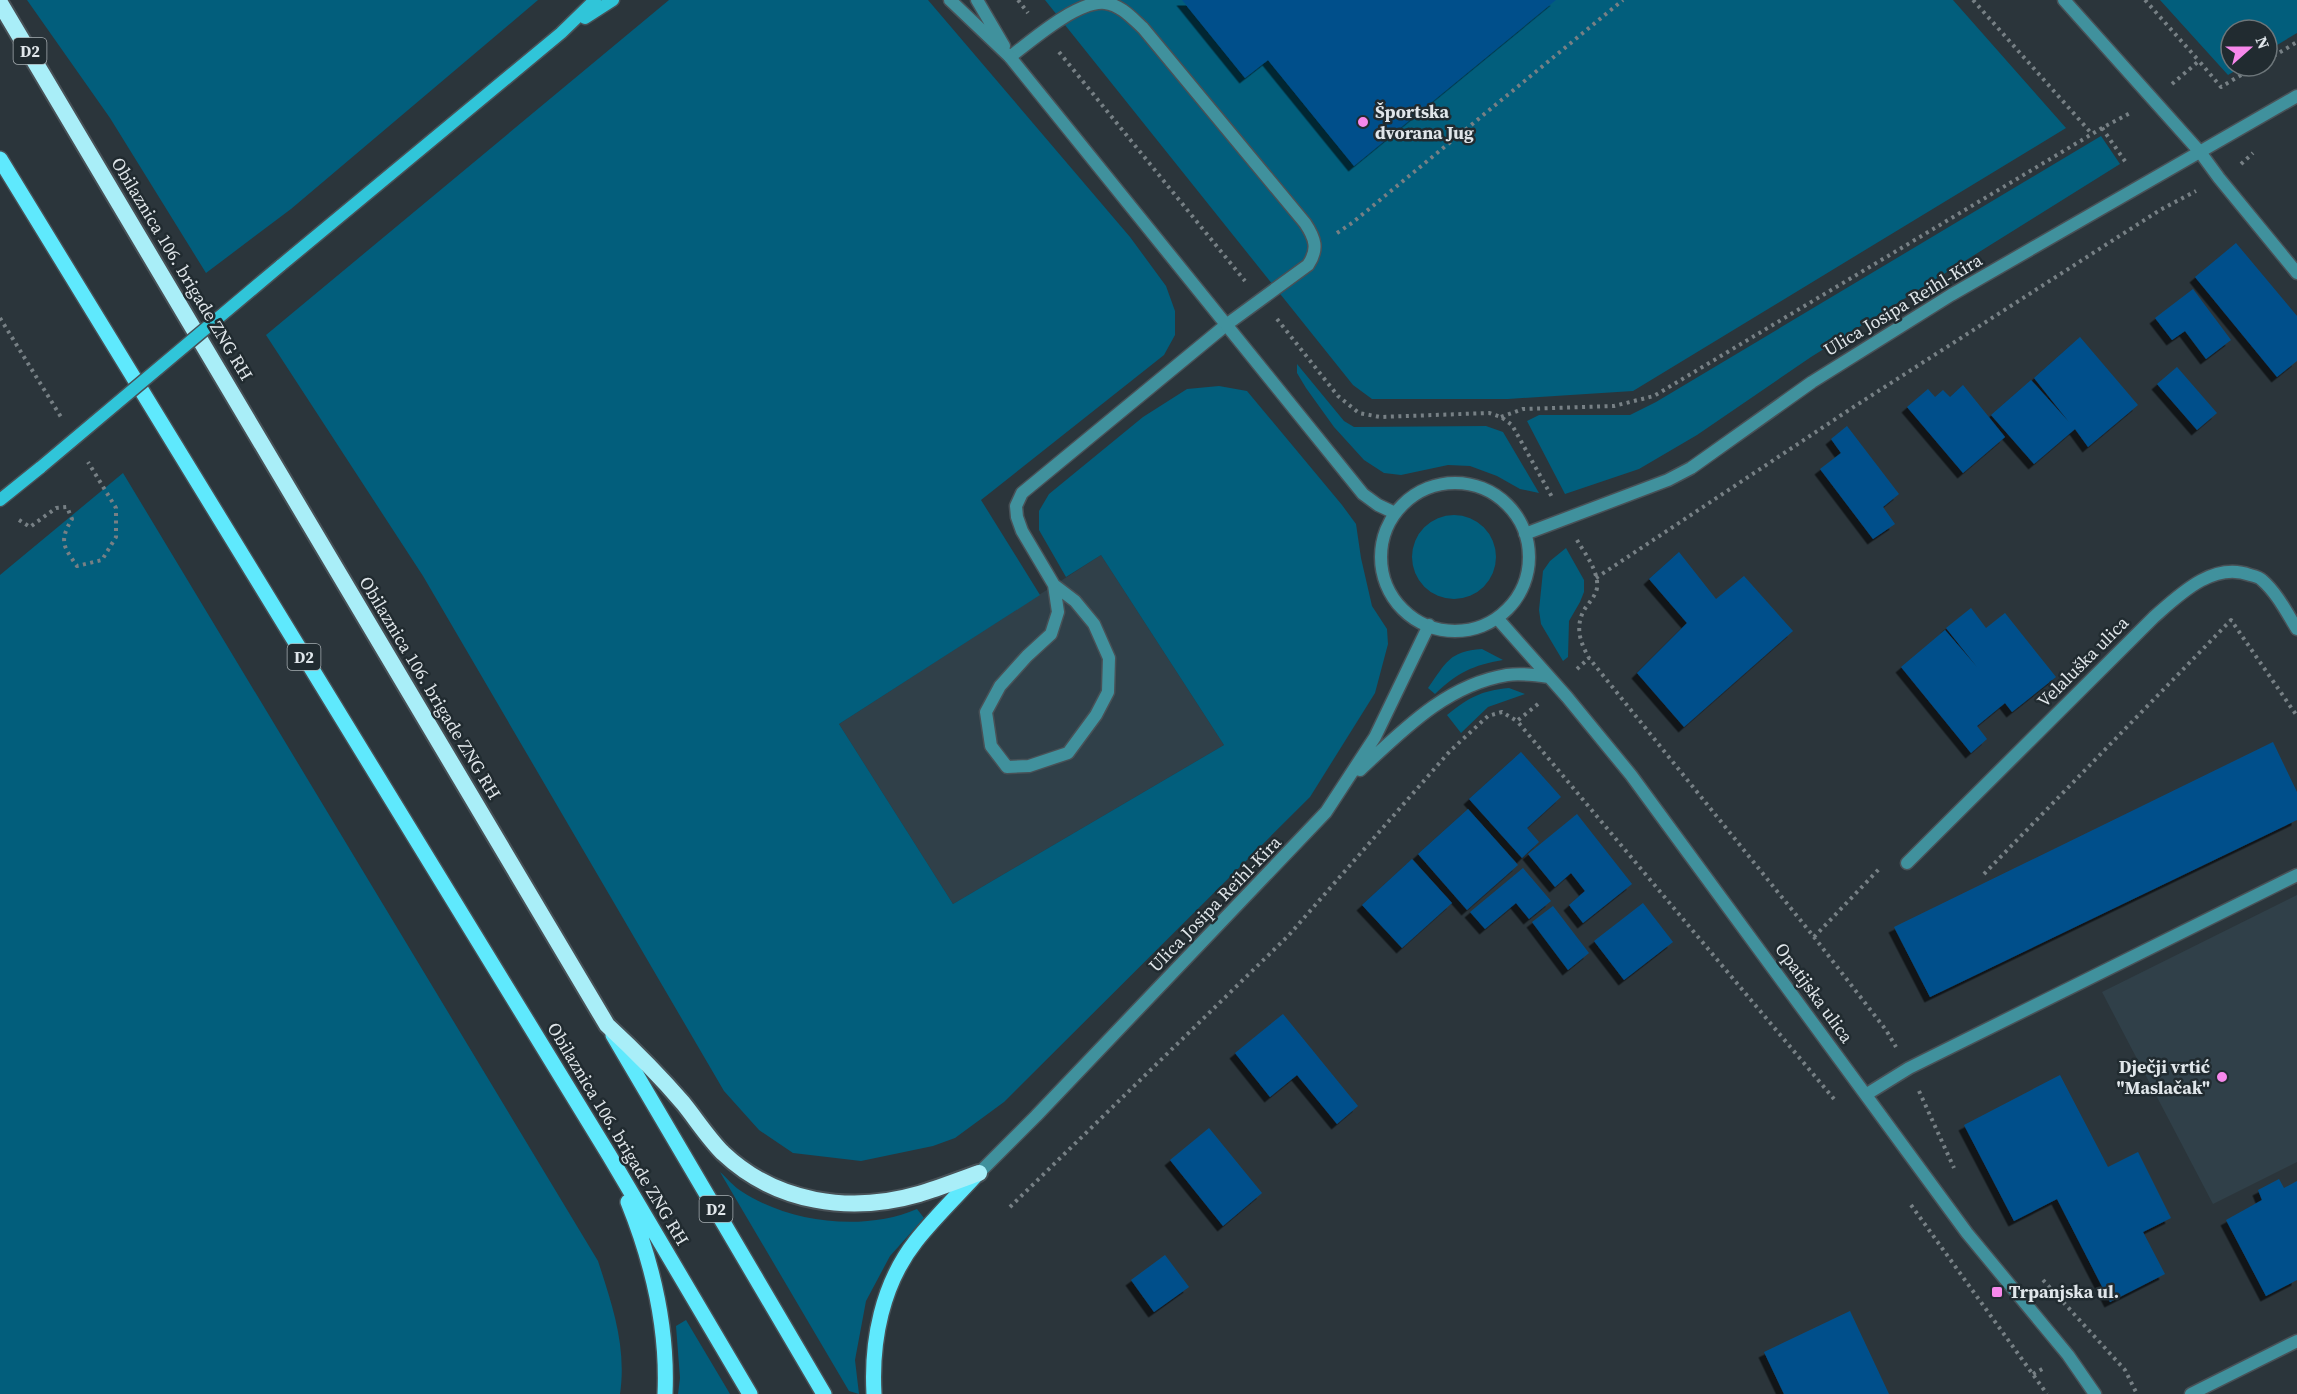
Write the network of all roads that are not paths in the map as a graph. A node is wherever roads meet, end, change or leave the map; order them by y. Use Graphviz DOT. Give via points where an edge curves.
graph roads {
  1 [pos="595,0"];
  2 [pos="613,0"];
  3 [pos="950,0"];
  4 [pos="978,0"];
  5 [pos="2064,0"];
  6 [pos="0,3"];
  7 [pos="561,33"];
  8 [pos="1010,57"];
  9 [pos="2297,96"];
  10 [pos="2200,152"];
  11 [pos="0,159"];
  12 [pos="2297,273"];
  13 [pos="1226,325"];
  14 [pos="0,500"];
  15 [pos="1395,513"];
  16 [pos="1525,534"];
  17 [pos="1054,585"];
  18 [pos="1497,618"];
  19 [pos="1429,626"];
  20 [pos="2297,629"];
  21 [pos="1549,677"];
  22 [pos="1348,781"];
  23 [pos="1907,863"];
  24 [pos="2297,876"];
  25 [pos="607,1025"];
  26 [pos="1867,1094"];
  27 [pos="609,1155"];
  28 [pos="979,1173"];
  29 [pos="2297,1341"];
  30 [pos="665,1394"];
  31 [pos="750,1394"];
  32 [pos="824,1394"];
  33 [pos="874,1394"];
  34 [pos="2095,1394"];
  35 [pos="2192,1394"];
  1 -- 7 [label="main road"];
  2 -- 7 [label="main road"];
  3 -- 8 [label="street"];
  4 -- 8 [label="street"];
  5 -- 10 [label="street"];
  6 -- 25 [label="highway, Obilaznica 106. brigade ZNG RH / D2"];
  7 -- 14 [label="main road, bridge"];
  8 -- 13 [label="street"];
  8 -- 13 [label="street" via="1082,6 1106,3 1123,10 1143,28 1305,223 1313,234 1314,257"];
  9 -- 10 [label="street, Ulica Josipa Reihl-Kira"];
  10 -- 12 [label="street"];
  10 -- 16 [label="street, Ulica Josipa Reihl-Kira" via="1950,295 1812,382 1691,468"];
  11 -- 27 [label="main road, Obilaznica 106. brigade ZNG RH / D2"];
  13 -- 15 [label="street" via="1363,494"];
  13 -- 17 [label="street" via="1022,493 1016,506 1017,517"];
  15 -- 16 [label="street" via="1411,497 1432,486 1455,482 1477,486 1498,496 1515,513"];
  15 -- 19 [label="street" via="1385,532 1381,552 1383,573 1402,609"];
  16 -- 18 [label="street" via="1529,552 1521,589"];
  17 -- 17 [label="street" via="1058,612 1052,634 1000,686 986,712 991,746 1007,767 1029,766 1068,753 1108,692 1109,658 1094,624 1075,601"];
  18 -- 19 [label="street" via="1458,631"];
  18 -- 21 [label="street, Opatijska ulica"];
  19 -- 22 [label="street, Ulica Josipa Reihl-Kira" via="1375,737"];
  20 -- 23 [label="street, Velaluška ulica" via="2261,579 2238,570 2212,575 2186,589"];
  21 -- 22 [label="street" via="1507,675 1463,689 1411,723"];
  21 -- 26 [label="street, Opatijska ulica" via="1631,776"];
  22 -- 28 [label="street, Ulica Josipa Reihl-Kira" via="1293,849"];
  24 -- 26 [label="street" via="1908,1068"];
  25 -- 28 [label="highway" via="651,1066 723,1152 755,1178 803,1198 850,1205 888,1201"];
  25 -- 32 [label="main road, Obilaznica 106. brigade ZNG RH / D2"];
  26 -- 34 [label="street, Opatijska ulica" via="1967,1233 2068,1354"];
  27 -- 30 [label="main road" via="652,1272 662,1319"];
  27 -- 31 [label="main road, Obilaznica 106. brigade ZNG RH / D2"];
  28 -- 33 [label="main road" via="915,1242 893,1280 878,1320"];
  29 -- 35 [label="street"];
}
